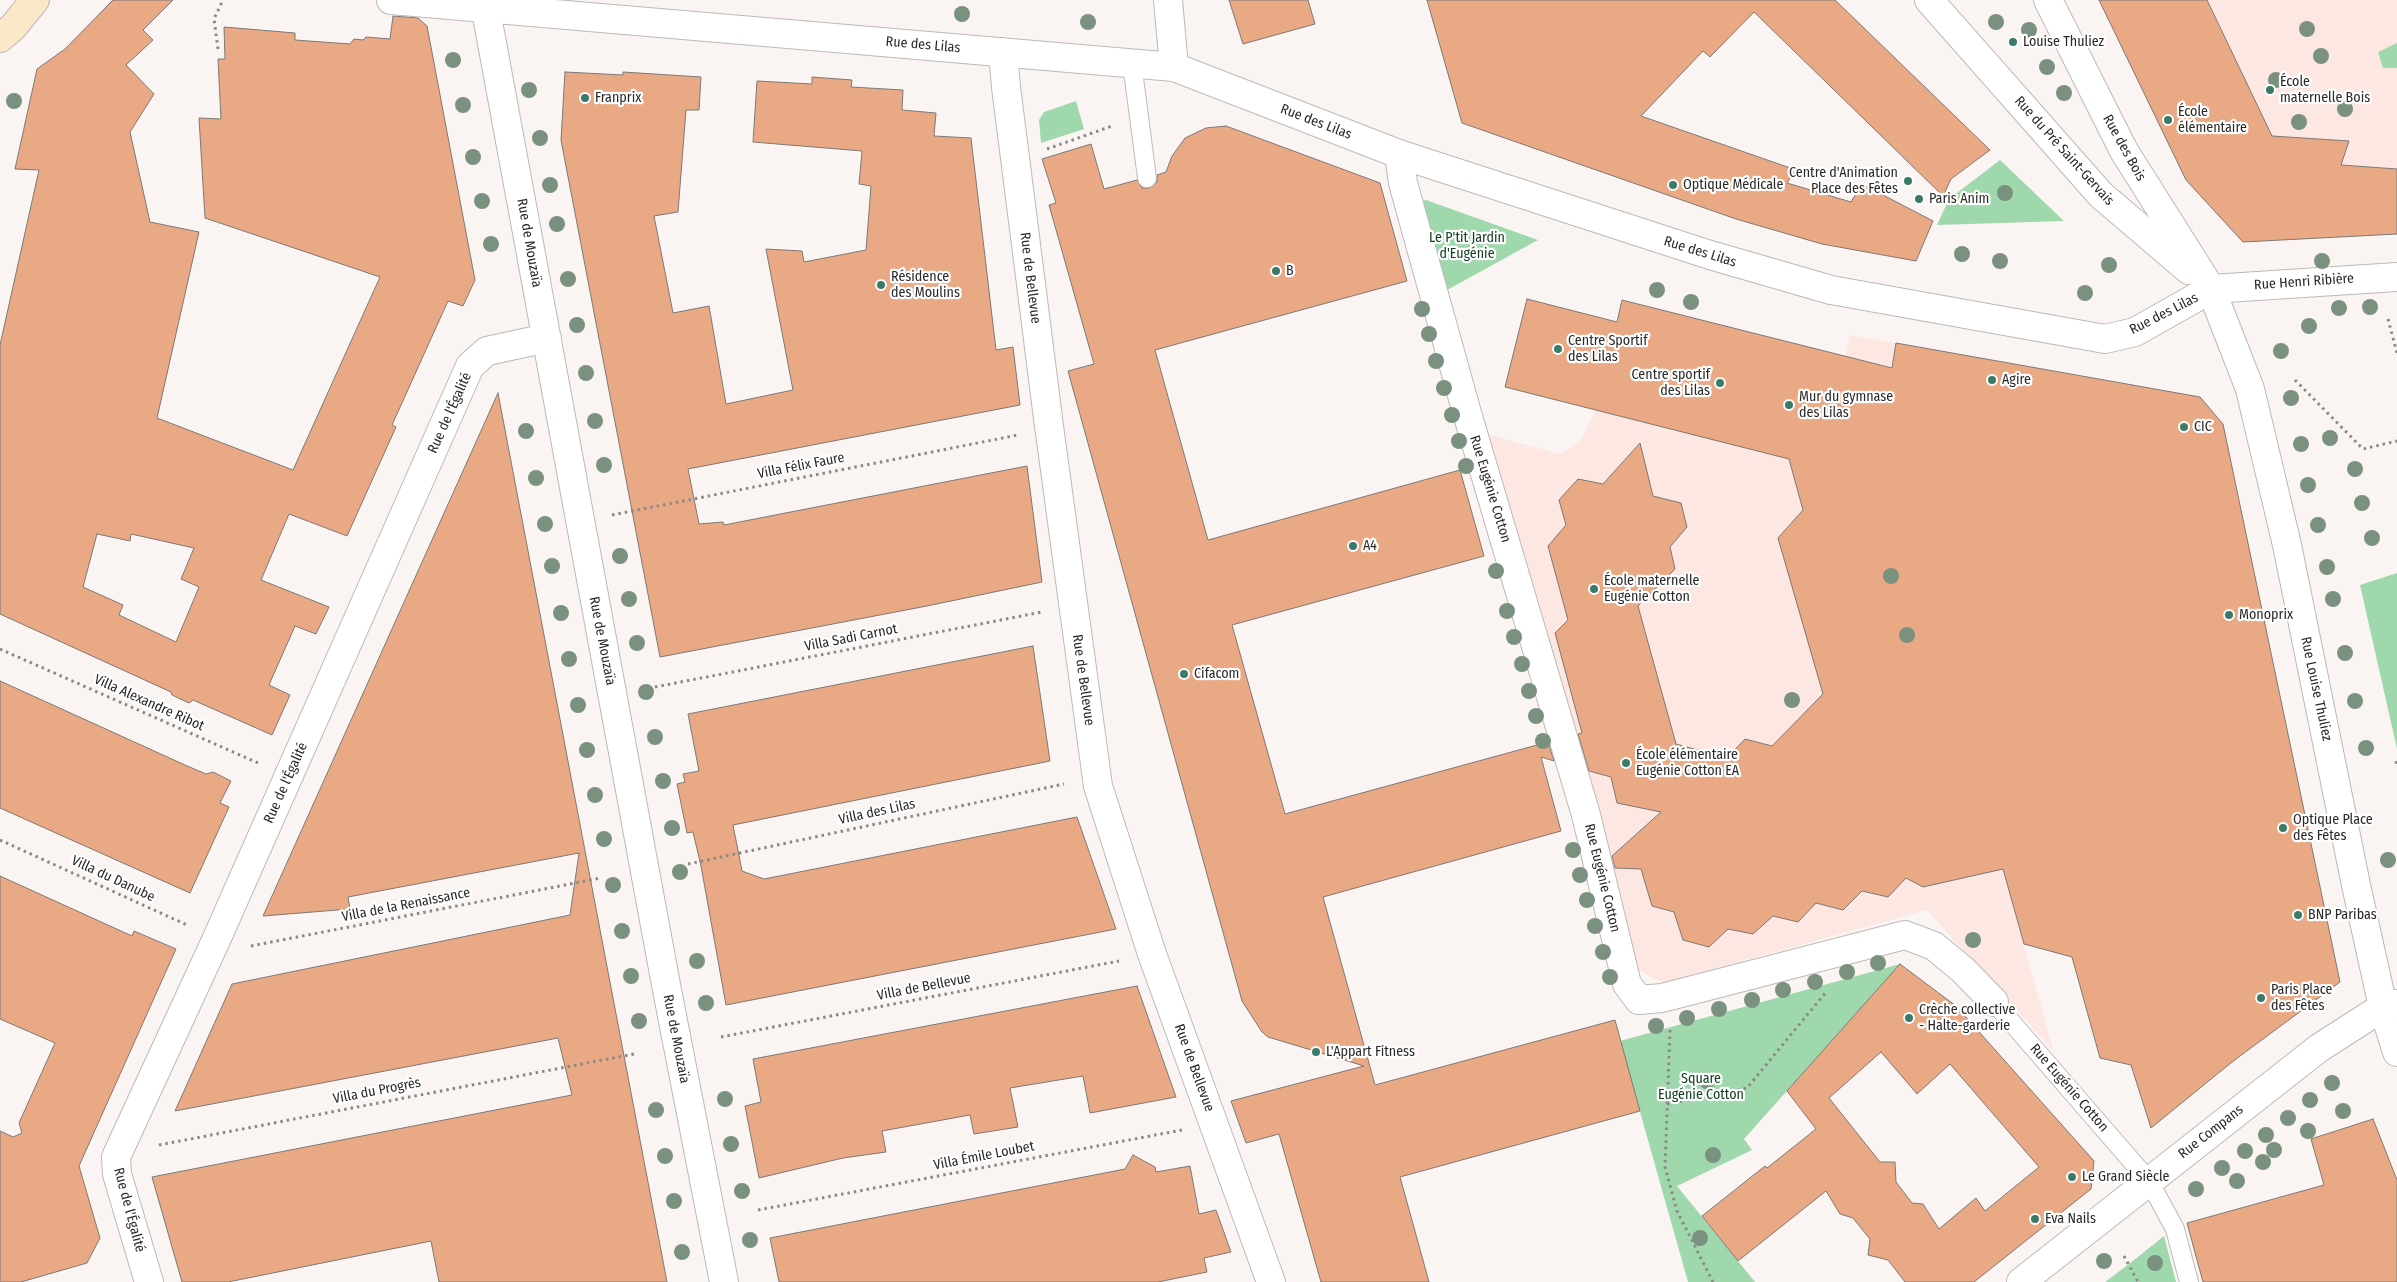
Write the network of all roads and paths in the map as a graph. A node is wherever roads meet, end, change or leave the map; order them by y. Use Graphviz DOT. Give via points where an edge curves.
graph roads {
  1 [pos="35,0"];
  2 [pos="223,0"];
  3 [pos="392,0"];
  4 [pos="1168,0"];
  5 [pos="2048,0"];
  6 [pos="1937,3"];
  7 [pos="485,4"];
  8 [pos="0,38"];
  9 [pos="218,49"];
  10 [pos="1003,52"];
  11 [pos="1132,63"];
  12 [pos="1174,67"];
  13 [pos="1138,117"];
  14 [pos="1044,150"];
  15 [pos="1399,154"];
  16 [pos="1147,178"];
  17 [pos="2397,277"];
  18 [pos="2211,290"];
  19 [pos="2388,319"];
  20 [pos="547,338"];
  21 [pos="2397,353"];
  22 [pos="2295,380"];
  23 [pos="1020,434"];
  24 [pos="2397,442"];
  25 [pos="580,522"];
  26 [pos="1051,610"];
  27 [pos="0,649"];
  28 [pos="655,687"];
  29 [pos="288,777"];
  30 [pos="1071,782"];
  31 [pos="0,840"];
  32 [pos="688,864"];
  33 [pos="601,878"];
  34 [pos="217,938"];
  35 [pos="1828,954"];
  36 [pos="1121,960"];
  37 [pos="1662,998"];
  38 [pos="1994,1002"];
  39 [pos="2390,1006"];
  40 [pos="721,1037"];
  41 [pos="2397,1052"];
  42 [pos="634,1054"];
  43 [pos="1667,1104"];
  44 [pos="1213,1120"];
  45 [pos="123,1141"];
  46 [pos="2149,1180"];
  47 [pos="758,1210"];
  48 [pos="2124,1256"];
  49 [pos="148,1282"];
  50 [pos="724,1282"];
  51 [pos="1271,1282"];
  52 [pos="1713,1282"];
  53 [pos="2021,1282"];
  54 [pos="2138,1282"];
  55 [pos="2189,1282"];
  1 -- 8 [label="street" via="14,27"];
  2 -- 9 [label="path" via="214,19"];
  3 -- 7 [label="street, Rue des Lilas"];
  4 -- 12 [label="street"];
  5 -- 18 [label="street, Rue des Bois" via="2124,151"];
  6 -- 18 [label="street, Rue du Pré Saint-Gervais" via="2101,195"];
  7 -- 10 [label="street, Rue des Lilas"];
  7 -- 20 [label="street, Rue de Mouzaïa"];
  10 -- 11 [label="street, Rue des Lilas"];
  10 -- 44 [label="street, Rue de Bellevue" via="1098,786 1152,954"];
  11 -- 12 [label="street, Rue des Lilas"];
  11 -- 13 [label="lane"];
  12 -- 15 [label="street, Rue des Lilas"];
  13 -- 14 [label="path"];
  13 -- 16 [label="lane"];
  15 -- 18 [label="street, Rue des Lilas" via="1701,252 1832,290 2105,339 2135,332"];
  15 -- 37 [label="street, Rue Eugénie Cotton" via="1403,183 1467,414 1586,815 1627,984 1639,1000"];
  17 -- 18 [label="street, Rue Henri Ribière"];
  18 -- 39 [label="street, Rue Louise Thuliez" via="2250,389 2287,545 2351,862"];
  19 -- 21 [label="path"];
  20 -- 25 [label="street, Rue de Mouzaïa"];
  20 -- 29 [label="street, Rue de l'Égalité" via="487,351 470,366"];
  22 -- 24 [label="path" via="2363,449"];
  23 -- 25 [label="path, Villa Félix Faure"];
  25 -- 50 [label="street, Rue de Mouzaïa"];
  26 -- 28 [label="path, Villa Sadi Carnot"];
  27 -- 29 [label="path, Villa Alexandre Ribot"];
  29 -- 34 [label="street, Rue de l'Égalité"];
  30 -- 32 [label="path, Villa des Lilas"];
  31 -- 34 [label="path, Villa du Danube"];
  33 -- 34 [label="path, Villa de la Renaissance" via="240,948"];
  34 -- 45 [label="street, Rue de l'Égalité"];
  35 -- 37 [label="street, Rue Eugénie Cotton"];
  35 -- 38 [label="street, Rue Eugénie Cotton" via="1905,934 1934,946"];
  35 -- 43 [label="path" via="1835,982 1747,1088"];
  36 -- 40 [label="path, Villa de Bellevue"];
  37 -- 43 [label="path" via="1670,1027"];
  38 -- 46 [label="lane, Rue Eugénie Cotton"];
  39 -- 41 [label="street, Rue Louise Thuliez"];
  39 -- 46 [label="street, Rue Compans" via="2319,1048"];
  42 -- 45 [label="path, Villa du Progrès" via="152,1146"];
  43 -- 52 [label="path" via="1665,1167 1677,1211"];
  44 -- 47 [label="path, Villa Émile Loubet" via="1192,1128"];
  44 -- 51 [label="street, Rue de Bellevue"];
  45 -- 49 [label="street, Rue de l'Égalité" via="116,1157 117,1174"];
  46 -- 53 [label="street, Rue Compans"];
  46 -- 55 [label="lane, Rue Eugénie Cotton" via="2172,1224"];
  48 -- 54 [label="path"];
}
